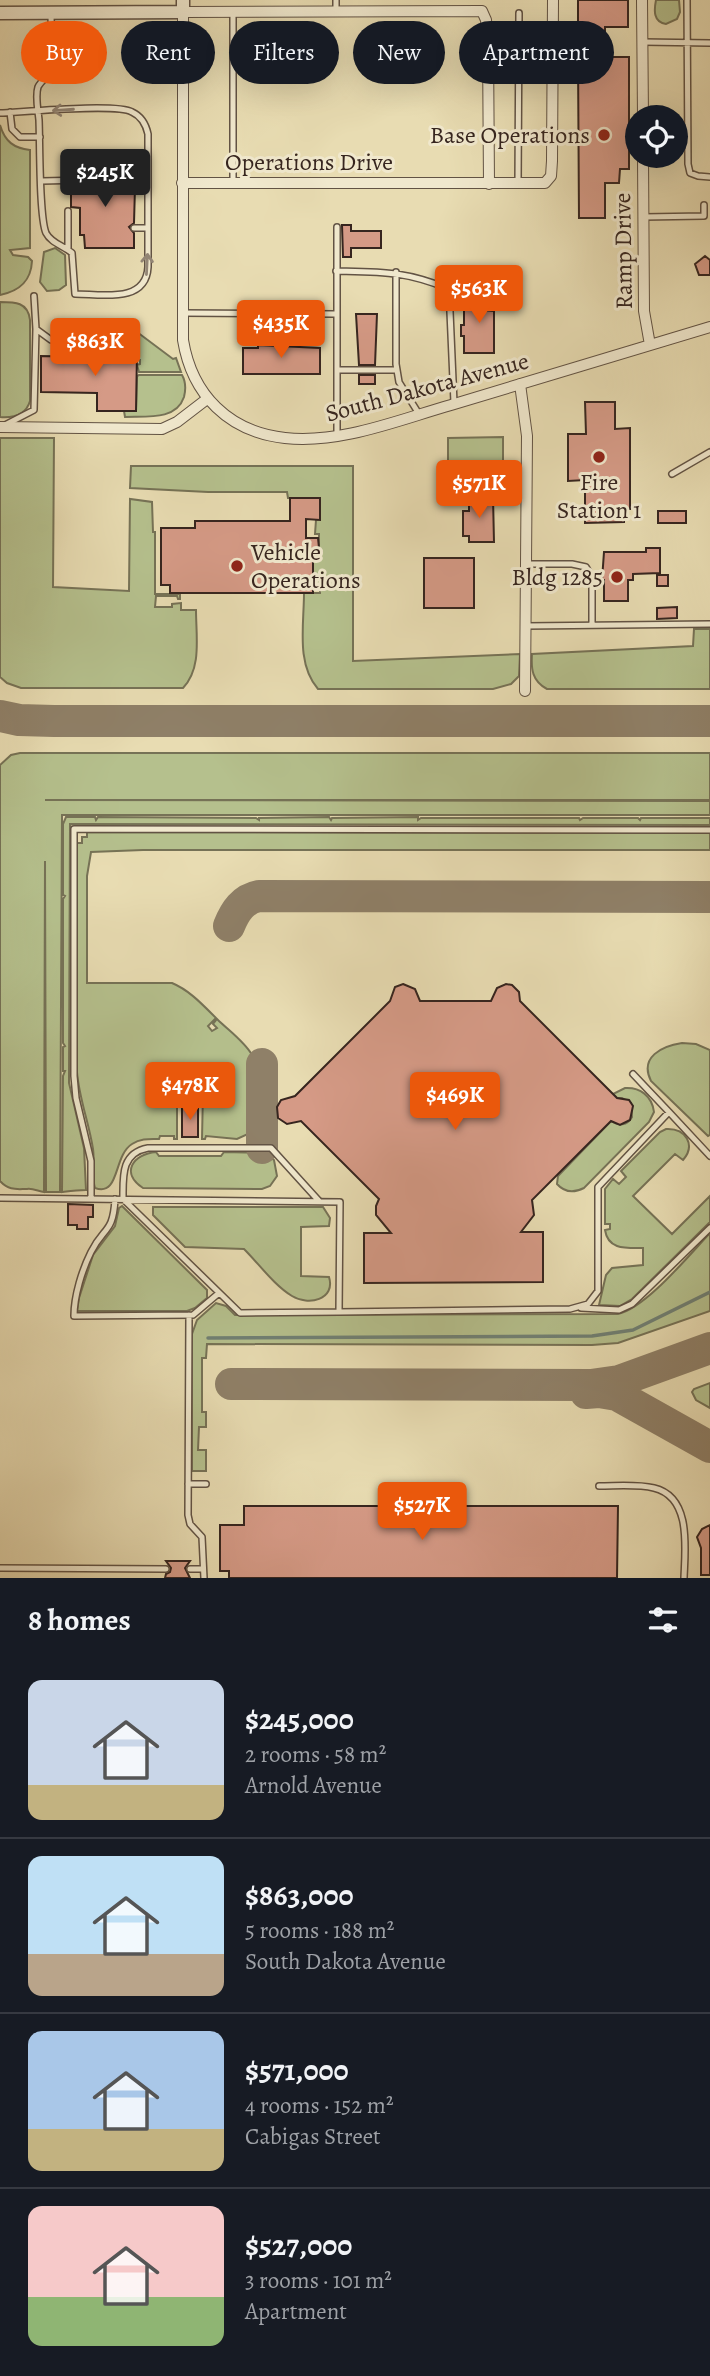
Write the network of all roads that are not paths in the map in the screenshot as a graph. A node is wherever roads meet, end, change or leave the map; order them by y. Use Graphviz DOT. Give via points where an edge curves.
graph roads {
  1 [pos="336,0"];
  2 [pos="552,0"];
  3 [pos="642,0"];
  4 [pos="687,0"];
  5 [pos="183,6"];
  6 [pos="336,11"];
  7 [pos="233,12"];
  8 [pos="0,13"];
  9 [pos="519,13"];
  10 [pos="51,14"];
  11 [pos="643,42"];
  12 [pos="688,42"];
  13 [pos="710,43"];
  14 [pos="643,105"];
  15 [pos="10,112"];
  16 [pos="38,112"];
  17 [pos="0,113"];
  18 [pos="40,138"];
  19 [pos="643,168"];
  20 [pos="113,174"];
  21 [pos="148,174"];
  22 [pos="710,177"];
  23 [pos="85,180"];
  24 [pos="42,181"];
  25 [pos="182,183"];
  26 [pos="233,183"];
  27 [pos="489,184"];
  28 [pos="518,184"];
  29 [pos="704,205"];
  30 [pos="68,211"];
  31 [pos="643,217"];
  32 [pos="337,227"];
  33 [pos="134,228"];
  34 [pos="148,228"];
  35 [pos="68,249"];
  36 [pos="337,271"];
  37 [pos="396,272"];
  38 [pos="34,296"];
  39 [pos="182,313"];
  40 [pos="337,314"];
  41 [pos="710,327"];
  42 [pos="36,329"];
  43 [pos="63,340"];
  44 [pos="650,345"];
  45 [pos="337,370"];
  46 [pos="397,370"];
  47 [pos="520,384"];
  48 [pos="207,399"];
  49 [pos="454,404"];
  50 [pos="418,414"];
  51 [pos="0,427"];
  52 [pos="337,436"];
  53 [pos="710,452"];
  54 [pos="673,474"];
  55 [pos="526,564"];
  56 [pos="710,624"];
  57 [pos="592,625"];
  58 [pos="526,626"];
  59 [pos="525,691"];
  60 [pos="710,830"];
  61 [pos="633,1074"];
  62 [pos="669,1112"];
  63 [pos="710,1156"];
  64 [pos="0,1198"];
  65 [pos="91,1198"];
  66 [pos="115,1199"];
  67 [pos="123,1199"];
  68 [pos="319,1201"];
  69 [pos="710,1228"];
  70 [pos="219,1293"];
  71 [pos="581,1308"];
  72 [pos="339,1312"];
  73 [pos="189,1315"];
  74 [pos="188,1484"];
  75 [pos="206,1484"];
  76 [pos="599,1486"];
  77 [pos="0,1568"];
  78 [pos="166,1569"];
  79 [pos="190,1569"];
  80 [pos="203,1569"];
  81 [pos="204,1578"];
  82 [pos="684,1578"];
  1 -- 6 [label="lane"];
  2 -- 28 [label="street, Operations Drive" via="551,176 545,183"];
  3 -- 11 [label="street"];
  4 -- 12 [label="lane"];
  5 -- 7 [label="street"];
  5 -- 10 [label="street"];
  5 -- 25 [label="street"];
  6 -- 7 [label="street"];
  6 -- 27 [label="street" via="482,11 488,44"];
  7 -- 26 [label="lane"];
  8 -- 10 [label="street"];
  9 -- 28 [label="lane"];
  10 -- 16 [label="lane" via="52,71 38,89"];
  11 -- 12 [label="lane"];
  11 -- 14 [label="street"];
  12 -- 13 [label="lane"];
  12 -- 22 [label="lane" via="688,164 690,173"];
  15 -- 16 [label="lane"];
  15 -- 17 [label="lane"];
  15 -- 18 [label="lane" via="12,130 20,137"];
  16 -- 18 [label="lane"];
  21 -- 16 [label="lane, one-way" via="148,134 133,112"];
  18 -- 24 [label="lane"];
  19 -- 31 [label="street, Ramp Drive"];
  20 -- 21 [label="lane"];
  21 -- 34 [label="lane"];
  23 -- 24 [label="lane"];
  24 -- 35 [label="lane" via="45,230"];
  25 -- 26 [label="street, Operations Drive"];
  25 -- 39 [label="street"];
  26 -- 27 [label="street, Operations Drive"];
  27 -- 28 [label="street, Operations Drive"];
  29 -- 31 [label="lane" via="704,216"];
  30 -- 35 [label="lane"];
  31 -- 44 [label="street, Ramp Drive" via="644,311"];
  32 -- 36 [label="lane"];
  33 -- 34 [label="lane"];
  35 -- 34 [label="lane, one-way" via="75,269 75,294 129,293 142,285 148,273"];
  36 -- 37 [label="lane"];
  36 -- 40 [label="lane"];
  37 -- 46 [label="lane"];
  37 -- 49 [label="lane" via="449,289"];
  38 -- 42 [label="lane"];
  39 -- 40 [label="lane"];
  39 -- 48 [label="street" via="185,351"];
  40 -- 45 [label="lane"];
  41 -- 44 [label="street, South Dakota Avenue"];
  42 -- 43 [label="lane" via="51,340"];
  42 -- 51 [label="lane" via="34,410"];
  44 -- 47 [label="street, South Dakota Avenue"];
  45 -- 46 [label="lane"];
  45 -- 52 [label="lane"];
  46 -- 50 [label="lane"];
  47 -- 49 [label="street, South Dakota Avenue"];
  47 -- 55 [label="street" via="527,436"];
  48 -- 51 [label="street" via="173,425 156,430"];
  48 -- 52 [label="street, South Dakota Avenue" via="232,420 271,436"];
  49 -- 50 [label="street, South Dakota Avenue"];
  50 -- 52 [label="street, South Dakota Avenue"];
  53 -- 54 [label="lane"];
  55 -- 57 [label="lane" via="586,567 592,577"];
  55 -- 58 [label="street"];
  56 -- 57 [label="lane"];
  57 -- 58 [label="lane"];
  58 -- 59 [label="street"];
  60 -- 65 [label="lane" via="74,829 74,1076 91,1161"];
  61 -- 62 [label="lane"];
  62 -- 63 [label="lane"];
  62 -- 71 [label="lane" via="598,1187 600,1282 594,1298"];
  64 -- 65 [label="lane"];
  65 -- 66 [label="lane"];
  66 -- 67 [label="lane"];
  66 -- 73 [label="lane" via="111,1225 90,1254 74,1315"];
  67 -- 68 [label="lane"];
  67 -- 68 [label="lane" via="124,1166 140,1149 271,1148"];
  67 -- 70 [label="lane"];
  68 -- 72 [label="lane" via="340,1202"];
  69 -- 71 [label="lane" via="632,1304 619,1310"];
  70 -- 72 [label="lane" via="240,1313"];
  70 -- 73 [label="lane" via="197,1314"];
  71 -- 72 [label="lane"];
  73 -- 74 [label="lane"];
  74 -- 75 [label="lane"];
  74 -- 80 [label="lane" via="188,1515 202,1537"];
  76 -- 82 [label="lane" via="656,1488 669,1495 682,1517"];
  77 -- 78 [label="lane"];
  79 -- 80 [label="lane"];
  80 -- 81 [label="lane"];
}
